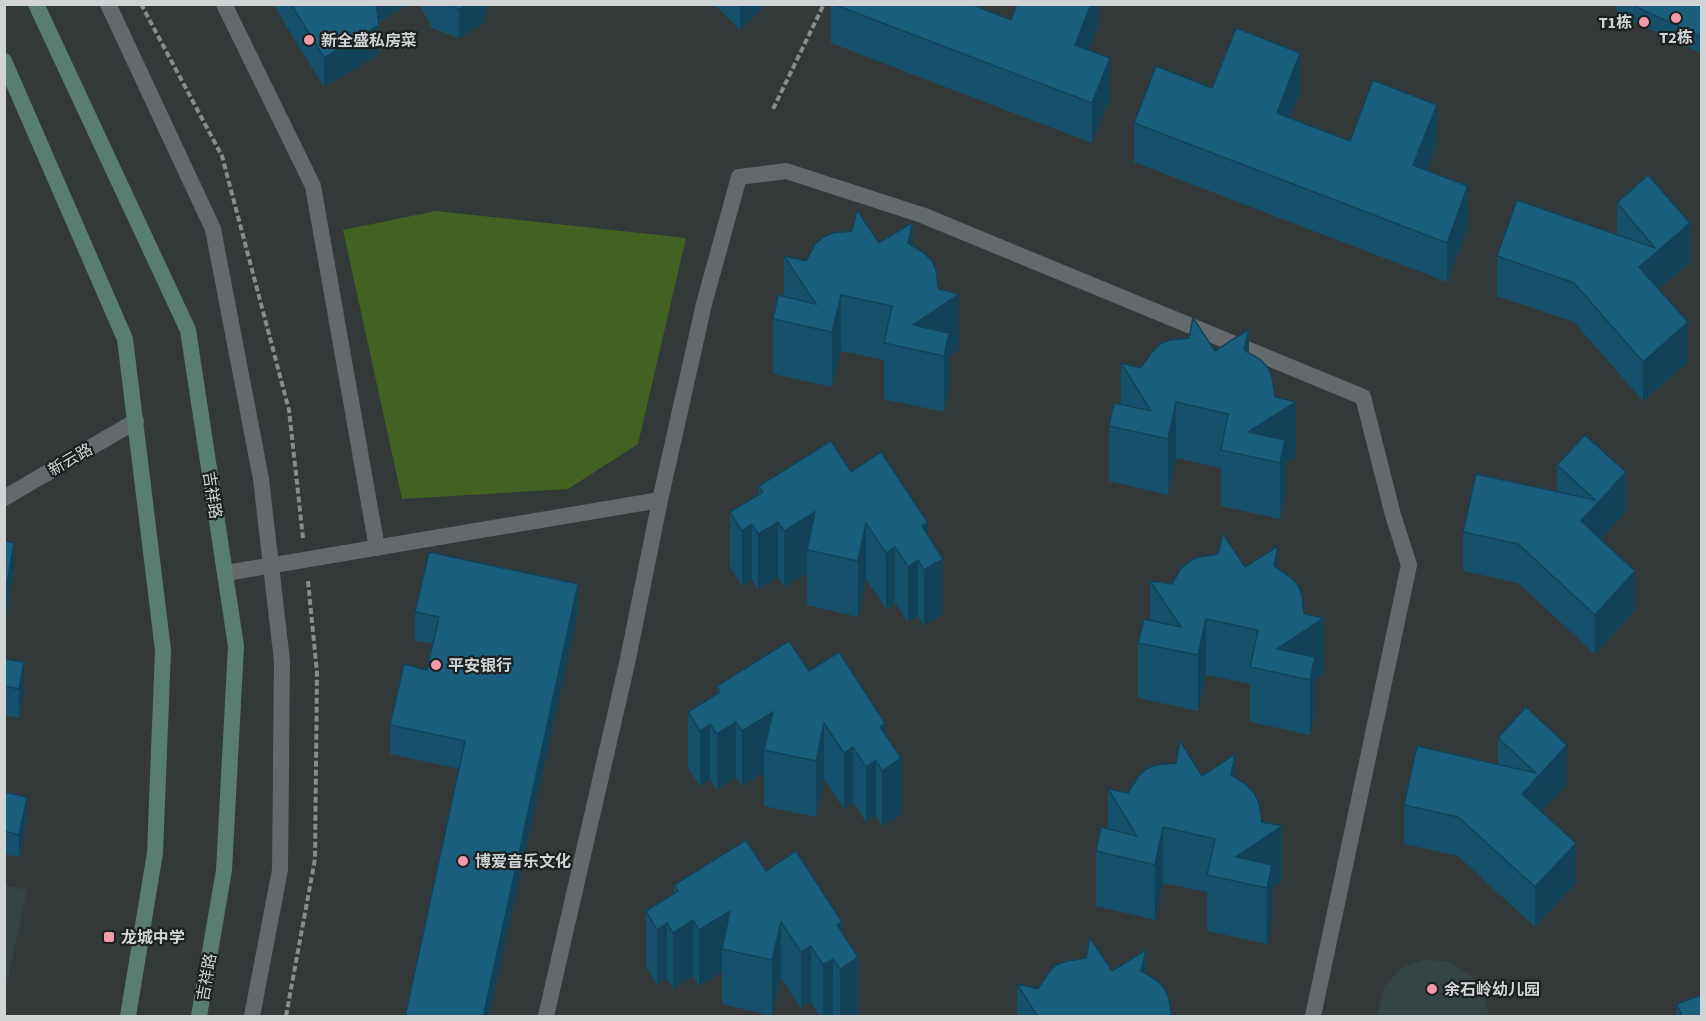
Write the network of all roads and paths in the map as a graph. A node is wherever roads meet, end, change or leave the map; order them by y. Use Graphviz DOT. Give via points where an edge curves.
graph roads {
  1 [pos="36,4"];
  2 [pos="108,4"];
  3 [pos="224,4"];
  4 [pos="824,4"];
  5 [pos="4,61"];
  6 [pos="773,109"];
  7 [pos="135,421"];
  8 [pos="4,498"];
  9 [pos="660,500"];
  10 [pos="377,548"];
  11 [pos="271,566"];
  12 [pos="226,573"];
  13 [pos="128,1017"];
  14 [pos="199,1017"];
  15 [pos="252,1017"];
  16 [pos="546,1017"];
  17 [pos="1313,1017"];
  1 -- 12 [label="main road, 吉祥路" via="188,330"];
  2 -- 11 [label="street" via="213,229 261,479"];
  3 -- 10 [label="street" via="313,186"];
  4 -- 6 [label="path"];
  5 -- 7 [label="main road" via="125,339"];
  7 -- 8 [label="street, 新云路"];
  7 -- 13 [label="main road" via="163,650 155,853"];
  9 -- 10 [label="street"];
  9 -- 16 [label="street"];
  9 -- 17 [label="street" via="704,304 739,177 786,171 922,215 1363,397 1409,565"];
  10 -- 11 [label="street"];
  11 -- 12 [label="street"];
  11 -- 15 [label="street" via="282,661 280,870"];
  12 -- 14 [label="main road, 吉祥路" via="236,646 224,870"];
}
